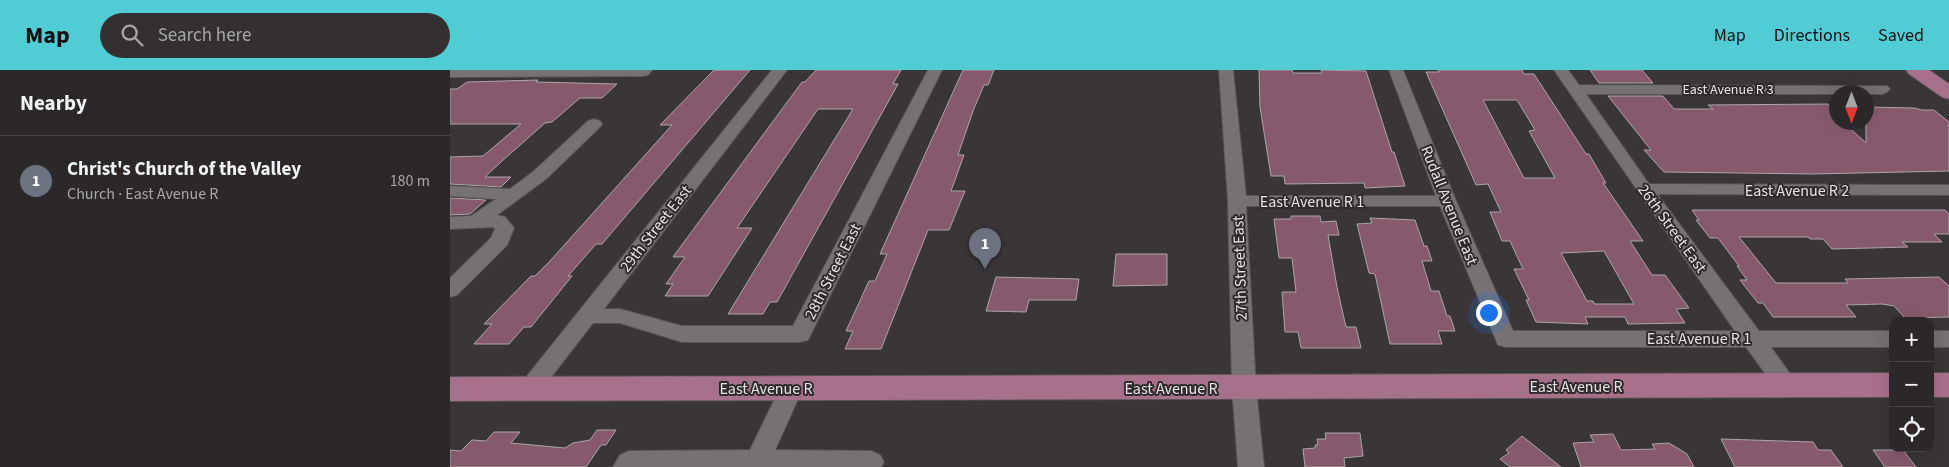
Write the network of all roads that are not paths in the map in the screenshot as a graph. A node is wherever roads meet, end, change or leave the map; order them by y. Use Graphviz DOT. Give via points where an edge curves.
graph roads {
  1 [pos="454,70"];
  2 [pos="646,70"];
  3 [pos="780,70"];
  4 [pos="934,70"];
  5 [pos="1226,70"];
  6 [pos="1396,70"];
  7 [pos="1561,70"];
  8 [pos="1916,70"];
  9 [pos="450,72"];
  10 [pos="1882,89"];
  11 [pos="1574,90"];
  12 [pos="1949,93"];
  13 [pos="594,124"];
  14 [pos="1644,189"];
  15 [pos="1949,190"];
  16 [pos="450,191"];
  17 [pos="512,194"];
  18 [pos="1447,200"];
  19 [pos="1237,201"];
  20 [pos="476,222"];
  21 [pos="450,223"];
  22 [pos="450,290"];
  23 [pos="586,316"];
  24 [pos="1753,338"];
  25 [pos="1506,339"];
  26 [pos="1889,339"];
  27 [pos="1934,339"];
  28 [pos="1949,340"];
  29 [pos="1786,385"];
  30 [pos="1889,385"];
  31 [pos="1934,385"];
  32 [pos="1949,385"];
  33 [pos="531,388"];
  34 [pos="792,388"];
  35 [pos="1244,388"];
  36 [pos="450,389"];
  37 [pos="758,460"];
  38 [pos="871,462"];
  39 [pos="626,467"];
  40 [pos="1251,467"];
  1 -- 9 [label="street"];
  2 -- 9 [label="street"];
  3 -- 23 [label="street, 29th Street East"];
  4 -- 23 [label="street, 28th Street East" via="800,334 682,334 620,316"];
  5 -- 19 [label="street, 27th Street East"];
  6 -- 18 [label="street, Rudall Avenue East"];
  7 -- 11 [label="street, 26th Street East"];
  8 -- 12 [label="main road"];
  10 -- 11 [label="street, East Avenue R 3"];
  11 -- 14 [label="street, 26th Street East"];
  13 -- 17 [label="street" via="540,175"];
  14 -- 15 [label="street, East Avenue R 2"];
  14 -- 24 [label="street, 26th Street East"];
  16 -- 17 [label="street"];
  17 -- 20 [label="street"];
  18 -- 19 [label="street, East Avenue R 1"];
  18 -- 25 [label="street, Rudall Avenue East"];
  19 -- 35 [label="street, 27th Street East"];
  20 -- 21 [label="street"];
  20 -- 22 [label="street" via="498,221 505,228 500,241"];
  23 -- 33 [label="street, 29th Street East"];
  24 -- 25 [label="street, East Avenue R 1"];
  24 -- 26 [label="street, East Avenue R 1"];
  24 -- 29 [label="street, 26th Street East"];
  27 -- 28 [label="street"];
  29 -- 30 [label="main road, East Avenue R"];
  29 -- 35 [label="main road, East Avenue R"];
  31 -- 32 [label="main road"];
  33 -- 34 [label="main road, East Avenue R"];
  33 -- 36 [label="main road, East Avenue R"];
  34 -- 35 [label="main road, East Avenue R"];
  34 -- 37 [label="street"];
  35 -- 40 [label="street, 27th Street East"];
  37 -- 38 [label="street"];
  37 -- 39 [label="street" via="629,462"];
}
